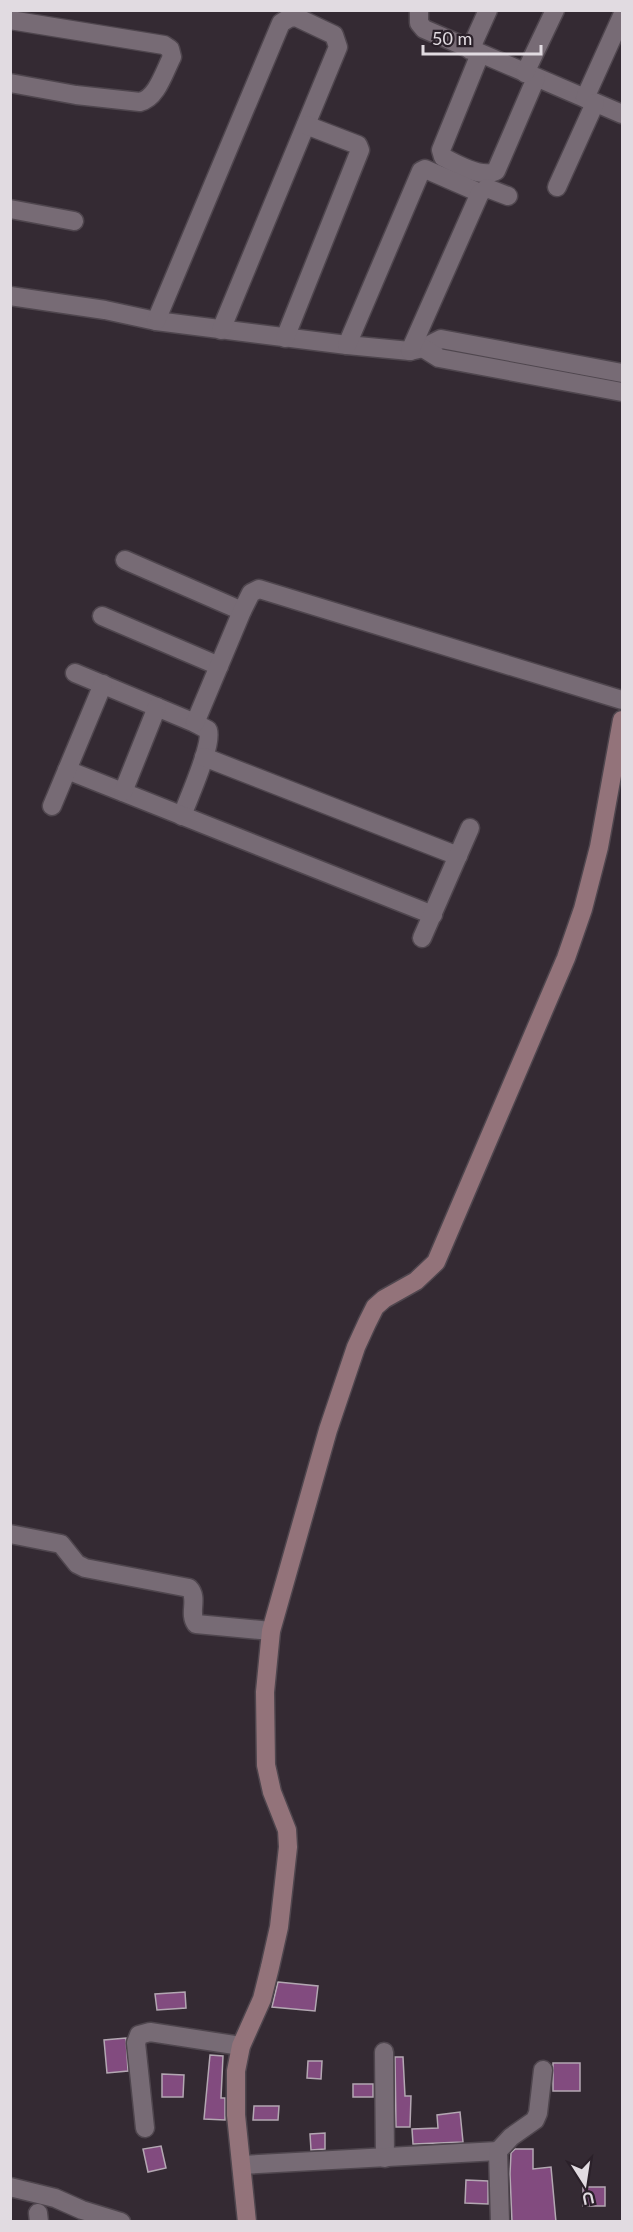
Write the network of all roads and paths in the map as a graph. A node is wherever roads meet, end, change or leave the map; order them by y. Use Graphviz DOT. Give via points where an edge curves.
graph roads {
  1 [pos="419,10"];
  2 [pos="488,10"];
  3 [pos="555,10"];
  4 [pos="622,16"];
  5 [pos="10,20"];
  6 [pos="475,52"];
  7 [pos="530,75"];
  8 [pos="10,83"];
  9 [pos="590,100"];
  10 [pos="622,114"];
  11 [pos="306,125"];
  12 [pos="557,188"];
  13 [pos="480,193"];
  14 [pos="508,196"];
  15 [pos="10,209"];
  16 [pos="74,221"];
  17 [pos="10,284"];
  18 [pos="10,296"];
  19 [pos="105,310"];
  20 [pos="156,321"];
  21 [pos="221,330"];
  22 [pos="285,338"];
  23 [pos="346,345"];
  24 [pos="417,350"];
  25 [pos="622,373"];
  26 [pos="622,392"];
  27 [pos="125,560"];
  28 [pos="242,611"];
  29 [pos="102,616"];
  30 [pos="219,666"];
  31 [pos="75,674"];
  32 [pos="102,684"];
  33 [pos="622,699"];
  34 [pos="158,707"];
  35 [pos="622,720"];
  36 [pos="195,723"];
  37 [pos="204,757"];
  38 [pos="67,770"];
  39 [pos="123,792"];
  40 [pos="52,806"];
  41 [pos="182,816"];
  42 [pos="470,828"];
  43 [pos="458,856"];
  44 [pos="433,915"];
  45 [pos="422,938"];
  46 [pos="10,1534"];
  47 [pos="271,1631"];
  48 [pos="241,2046"];
  49 [pos="384,2052"];
  50 [pos="543,2070"];
  51 [pos="145,2128"];
  52 [pos="498,2151"];
  53 [pos="385,2158"];
  54 [pos="242,2165"];
  55 [pos="10,2187"];
  56 [pos="121,2222"];
  57 [pos="247,2222"];
  58 [pos="500,2222"];
  1 -- 6 [label="street" via="421,27"];
  2 -- 6 [label="street"];
  3 -- 7 [label="street"];
  4 -- 9 [label="street"];
  5 -- 8 [label="street" via="164,45 172,57 154,92 140,102"];
  6 -- 7 [label="street"];
  6 -- 7 [label="street" via="441,150 443,157 482,173 496,171"];
  7 -- 9 [label="street"];
  9 -- 10 [label="street"];
  9 -- 12 [label="street"];
  11 -- 20 [label="street" via="338,42 333,35 292,17 281,23"];
  11 -- 21 [label="street"];
  11 -- 22 [label="street" via="358,145 360,150"];
  13 -- 14 [label="street" via="488,188"];
  13 -- 23 [label="street" via="421,171"];
  13 -- 24 [label="street"];
  15 -- 16 [label="street"];
  17 -- 19 [label="street"];
  18 -- 19 [label="street"];
  19 -- 20 [label="street"];
  20 -- 21 [label="street"];
  21 -- 22 [label="street"];
  22 -- 23 [label="street"];
  23 -- 24 [label="street"];
  24 -- 25 [label="street" via="441,339"];
  24 -- 26 [label="street" via="439,358"];
  27 -- 28 [label="street"];
  28 -- 30 [label="street"];
  28 -- 33 [label="street" via="250,593 261,589"];
  29 -- 30 [label="street"];
  30 -- 36 [label="street"];
  31 -- 32 [label="street"];
  32 -- 34 [label="street"];
  32 -- 38 [label="street"];
  34 -- 36 [label="street"];
  34 -- 39 [label="street"];
  35 -- 47 [label="street" via="599,846 566,958 436,1262 416,1281 375,1307 356,1347 327,1430"];
  36 -- 37 [label="street" via="210,734"];
  37 -- 41 [label="street"];
  37 -- 43 [label="street"];
  38 -- 39 [label="street"];
  38 -- 40 [label="street"];
  39 -- 41 [label="street"];
  41 -- 44 [label="street"];
  42 -- 43 [label="street"];
  43 -- 44 [label="street"];
  44 -- 45 [label="street"];
  46 -- 47 [label="street" via="61,1544 85,1568 189,1588 196,1624"];
  47 -- 48 [label="street" via="265,1702 266,1765 287,1830 285,1879 279,1928 262,1999"];
  48 -- 51 [label="street" via="150,2032 139,2035 136,2043"];
  48 -- 54 [label="street" via="235,2093"];
  49 -- 53 [label="street"];
  50 -- 52 [label="street" via="535,2120"];
  52 -- 53 [label="street"];
  52 -- 58 [label="street"];
  53 -- 54 [label="street"];
  54 -- 57 [label="street"];
  55 -- 56 [label="street" via="55,2198"];
}
